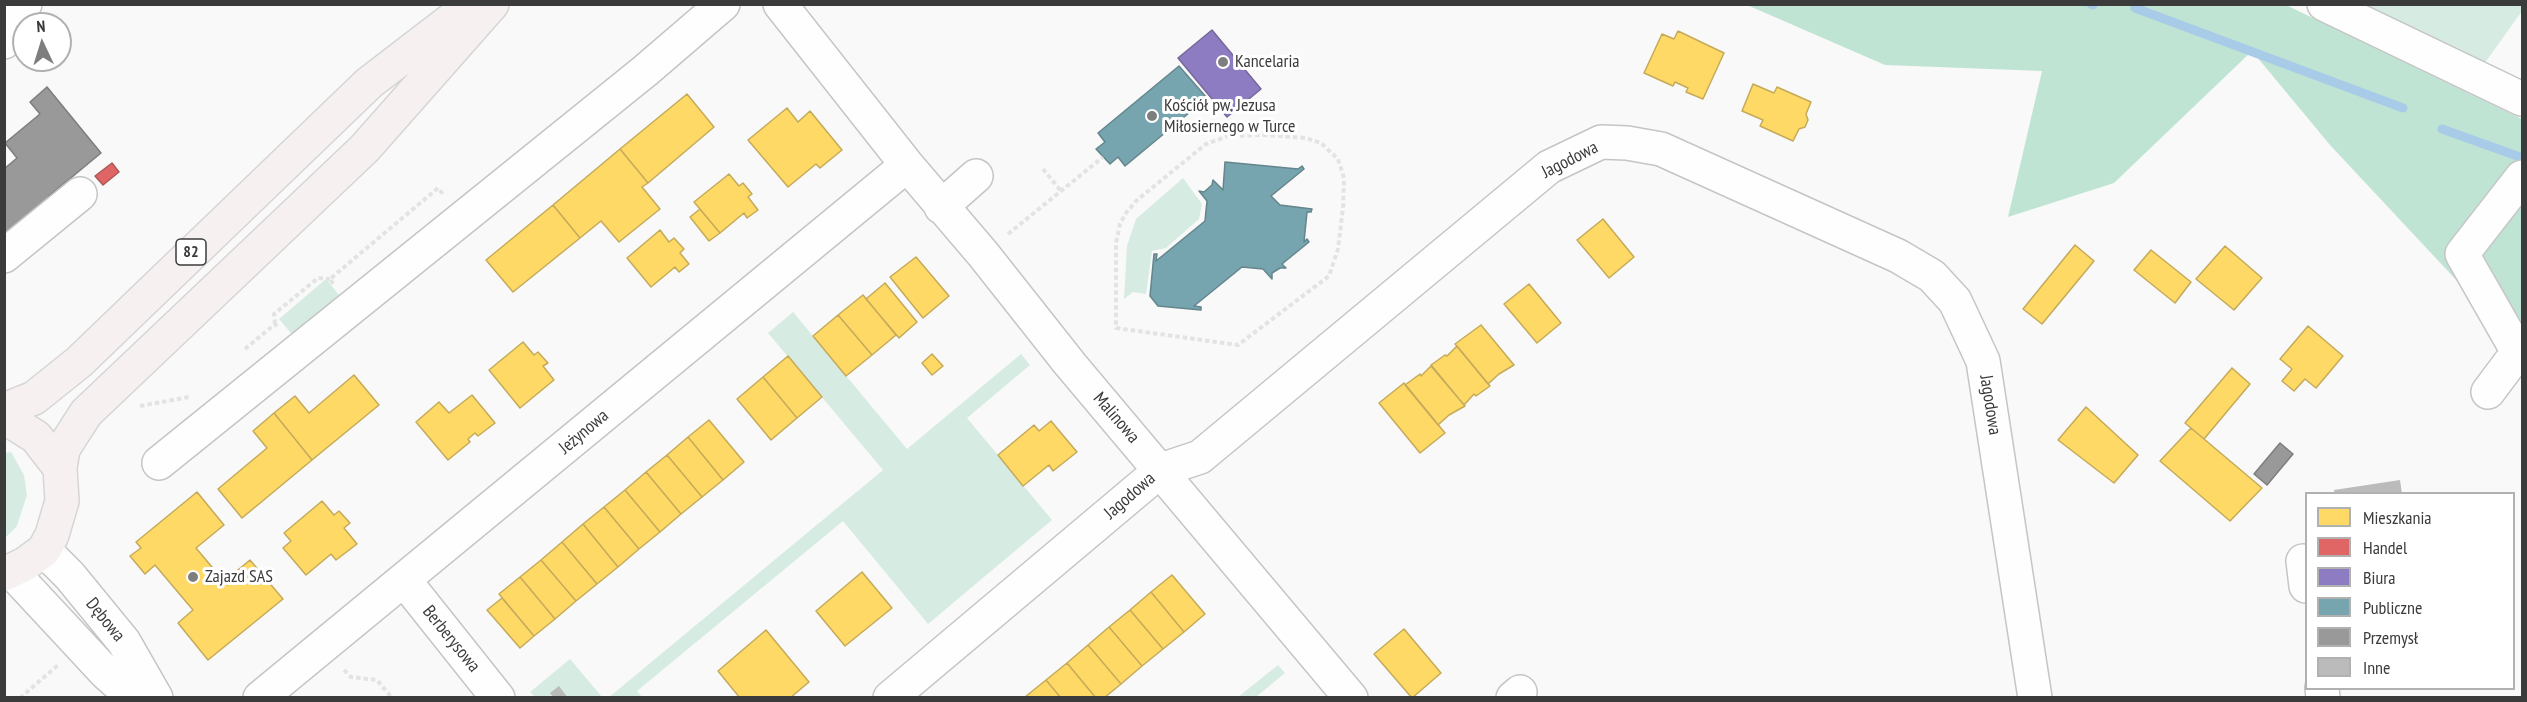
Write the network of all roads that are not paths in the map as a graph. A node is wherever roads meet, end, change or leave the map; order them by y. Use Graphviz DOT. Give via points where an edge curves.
graph roads {
  1 [pos="25,4"];
  2 [pos="472,4"];
  3 [pos="492,4"];
  4 [pos="723,4"];
  5 [pos="780,4"];
  6 [pos="2324,4"];
  7 [pos="4,42"];
  8 [pos="2523,99"];
  9 [pos="906,165"];
  10 [pos="976,176"];
  11 [pos="2523,177"];
  12 [pos="81,194"];
  13 [pos="941,207"];
  14 [pos="4,256"];
  15 [pos="2488,392"];
  16 [pos="4,410"];
  17 [pos="4,417"];
  18 [pos="159,463"];
  19 [pos="60,468"];
  20 [pos="1161,470"];
  21 [pos="44,550"];
  22 [pos="8,573"];
  23 [pos="404,580"];
  24 [pos="134,698"];
  25 [pos="156,698"];
  26 [pos="260,698"];
  27 [pos="498,698"];
  28 [pos="890,698"];
  29 [pos="1351,698"];
  30 [pos="2035,698"];
  1 -- 7 [label="street"];
  2 -- 16 [label="main road, 82" via="369,83 79,362 34,398"];
  3 -- 19 [label="main road, 82" via="365,148 86,413 63,449"];
  4 -- 18 [label="street"];
  5 -- 9 [label="street, Malinowa"];
  6 -- 8 [label="street"];
  9 -- 13 [label="street, Malinowa"];
  9 -- 23 [label="street, Jeżynowa"];
  10 -- 13 [label="street"];
  11 -- 15 [label="street" via="2462,254 2518,352"];
  12 -- 14 [label="street"];
  13 -- 20 [label="street, Malinowa"];
  17 -- 19 [label="main road" via="36,437"];
  19 -- 21 [label="main road, 82" via="62,501"];
  20 -- 28 [label="street, Jagodowa"];
  20 -- 29 [label="street, Malinowa"];
  20 -- 30 [label="street, Jagodowa" via="1200,457 1549,167 1601,142 1661,149 1898,256 1932,276 1955,301 1983,361"];
  21 -- 22 [label="main road"];
  21 -- 25 [label="street, Dębowa" via="124,642"];
  22 -- 24 [label="street, Dębowa"];
  23 -- 26 [label="street, Jeżynowa"];
  23 -- 27 [label="street, Berberysowa"];
}
